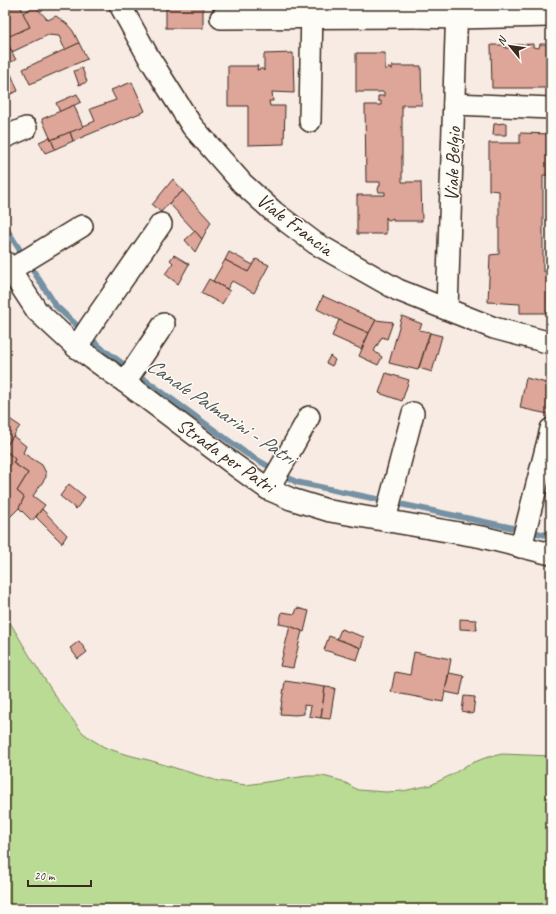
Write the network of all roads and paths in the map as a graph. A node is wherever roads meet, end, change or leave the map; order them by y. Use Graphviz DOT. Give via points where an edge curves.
graph roads {
  1 [pos="120,5"];
  2 [pos="312,11"];
  3 [pos="418,11"];
  4 [pos="457,11"];
  5 [pos="551,16"];
  6 [pos="221,18"];
  7 [pos="454,104"];
  8 [pos="551,108"];
  9 [pos="310,121"];
  10 [pos="26,128"];
  11 [pos="5,137"];
  12 [pos="161,224"];
  13 [pos="82,226"];
  14 [pos="11,266"];
  15 [pos="447,309"];
  16 [pos="164,324"];
  17 [pos="551,343"];
  18 [pos="78,345"];
  19 [pos="130,375"];
  20 [pos="413,413"];
  21 [pos="309,416"];
  22 [pos="551,429"];
  23 [pos="271,485"];
  24 [pos="386,517"];
  25 [pos="524,537"];
  26 [pos="551,554"];
  1 -- 15 [label="street, Viale Francia" via="148,56 192,126 242,183 274,212 315,243 398,290"];
  2 -- 3 [label="street"];
  2 -- 6 [label="street"];
  2 -- 9 [label="street"];
  3 -- 4 [label="street"];
  4 -- 5 [label="street"];
  4 -- 7 [label="street, Viale Belgio"];
  7 -- 8 [label="street"];
  7 -- 15 [label="street, Viale Belgio"];
  10 -- 11 [label="street"];
  12 -- 18 [label="street"];
  13 -- 14 [label="street"];
  14 -- 18 [label="street, Strada per Patri" via="37,311"];
  15 -- 17 [label="street, Viale Francia" via="494,328"];
  16 -- 19 [label="street"];
  18 -- 19 [label="street, Strada per Patri"];
  19 -- 23 [label="street, Strada per Patri" via="236,466"];
  20 -- 24 [label="street"];
  21 -- 23 [label="street"];
  22 -- 25 [label="street"];
  23 -- 24 [label="street, Strada per Patri" via="291,499 330,511"];
  24 -- 25 [label="street, Strada per Patri" via="482,537"];
  25 -- 26 [label="street, Strada per Patri"];
}
